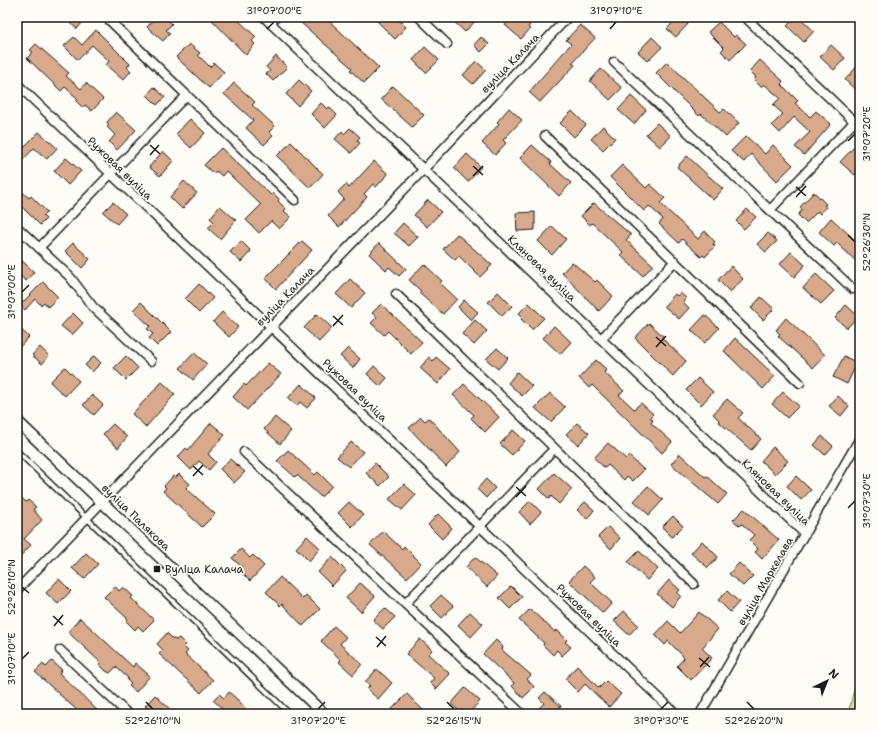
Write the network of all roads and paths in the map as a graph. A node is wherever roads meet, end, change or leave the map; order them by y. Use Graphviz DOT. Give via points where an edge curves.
graph roads {
  1 [pos="106,17"];
  2 [pos="264,17"];
  3 [pos="419,17"];
  4 [pos="568,17"];
  5 [pos="745,17"];
  6 [pos="273,20"];
  7 [pos="446,44"];
  8 [pos="614,62"];
  9 [pos="17,84"];
  10 [pos="187,96"];
  11 [pos="857,124"];
  12 [pos="545,136"];
  13 [pos="424,169"];
  14 [pos="110,174"];
  15 [pos="295,200"];
  16 [pos="770,210"];
  17 [pos="17,227"];
  18 [pos="39,248"];
  19 [pos="674,261"];
  20 [pos="853,289"];
  21 [pos="396,294"];
  22 [pos="272,326"];
  23 [pos="601,339"];
  24 [pos="151,361"];
  25 [pos="800,383"];
  26 [pos="17,421"];
  27 [pos="860,438"];
  28 [pos="554,449"];
  29 [pos="17,451"];
  30 [pos="244,452"];
  31 [pos="103,502"];
  32 [pos="86,518"];
  33 [pos="481,526"];
  34 [pos="805,534"];
  35 [pos="694,584"];
  36 [pos="17,590"];
  37 [pos="405,604"];
  38 [pos="60,650"];
  39 [pos="128,714"];
  40 [pos="290,714"];
  41 [pos="324,714"];
  42 [pos="522,714"];
  43 [pos="676,714"];
  44 [pos="700,714"];
  1 -- 10 [label="street"];
  2 -- 6 [label="street, Кляновая вуліца"];
  3 -- 7 [label="street"];
  4 -- 13 [label="street, вуліца Калача"];
  5 -- 11 [label="street"];
  6 -- 13 [label="street, Кляновая вуліца"];
  8 -- 16 [label="street"];
  9 -- 14 [label="street, Ружовая вуліца"];
  10 -- 14 [label="street"];
  10 -- 15 [label="street"];
  11 -- 16 [label="street"];
  12 -- 19 [label="street"];
  13 -- 22 [label="street, вуліца Калача"];
  13 -- 23 [label="street, Кляновая вуліца"];
  14 -- 18 [label="street"];
  14 -- 22 [label="street, Ружовая вуліца"];
  16 -- 20 [label="street"];
  17 -- 18 [label="street"];
  18 -- 24 [label="street" via="70,278 93,307"];
  19 -- 23 [label="street"];
  19 -- 25 [label="street"];
  21 -- 28 [label="street"];
  22 -- 31 [label="street, вуліца Калача"];
  22 -- 33 [label="street, Ружовая вуліца"];
  23 -- 34 [label="street, Кляновая вуліца"];
  26 -- 31 [label="street, вуліца Палякова"];
  27 -- 34 [label="street, вуліца Маркелава"];
  28 -- 33 [label="street"];
  28 -- 35 [label="street"];
  29 -- 32 [label="lane"];
  30 -- 37 [label="street"];
  31 -- 32 [label="street, вуліца Калача"];
  31 -- 41 [label="street, вуліца Палякова"];
  32 -- 36 [label="street, вуліца Калача"];
  32 -- 40 [label="lane"];
  33 -- 37 [label="street"];
  33 -- 43 [label="street, Ружовая вуліца"];
  34 -- 44 [label="street, вуліца Маркелава"];
  37 -- 42 [label="street"];
  38 -- 39 [label="street"];
}
